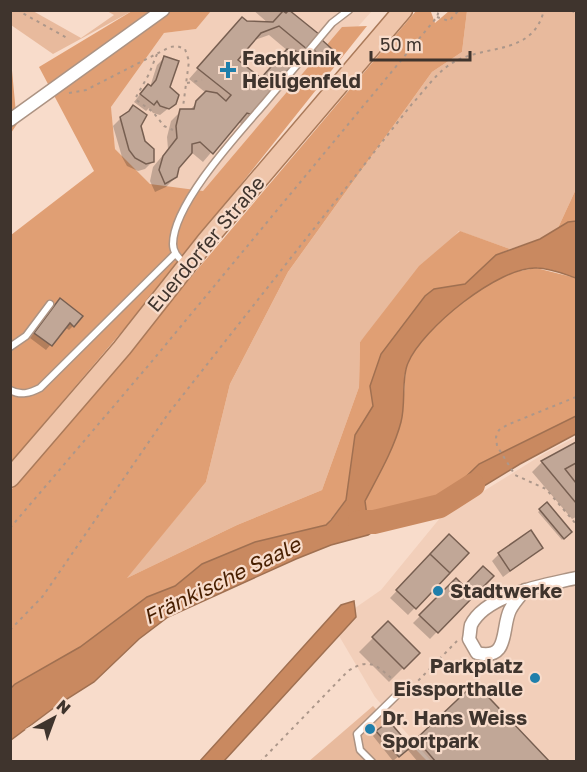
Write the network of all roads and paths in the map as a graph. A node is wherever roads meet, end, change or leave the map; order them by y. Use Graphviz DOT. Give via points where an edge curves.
graph roads {
  1 [pos="17,10"];
  2 [pos="163,10"];
  3 [pos="349,10"];
  4 [pos="403,10"];
  5 [pos="439,10"];
  6 [pos="459,10"];
  7 [pos="544,10"];
  8 [pos="572,10"];
  9 [pos="576,15"];
  10 [pos="437,17"];
  11 [pos="69,39"];
  12 [pos="157,54"];
  13 [pos="202,80"];
  14 [pos="187,83"];
  15 [pos="40,98"];
  16 [pos="183,107"];
  17 [pos="10,120"];
  18 [pos="173,130"];
  19 [pos="181,260"];
  20 [pos="50,304"];
  21 [pos="10,347"];
  22 [pos="10,390"];
  23 [pos="576,397"];
  24 [pos="10,478"];
  25 [pos="576,524"];
  26 [pos="10,528"];
  27 [pos="576,578"];
  28 [pos="525,590"];
  29 [pos="471,626"];
  30 [pos="10,630"];
  31 [pos="405,687"];
  32 [pos="260,762"];
  33 [pos="372,762"];
  1 -- 11 [label="path"];
  2 -- 15 [label="street"];
  3 -- 19 [label="lane" via="332,23 208,170 175,233 173,246"];
  4 -- 19 [label="main road, Euerdorfer Straße"];
  5 -- 10 [label="path"];
  6 -- 10 [label="path" via="449,21"];
  7 -- 30 [label="path" via="534,34 454,61 412,104 168,414 43,596"];
  8 -- 9 [label="path"];
  10 -- 26 [label="path"];
  12 -- 14 [label="path" via="170,47 185,49 189,61"];
  12 -- 15 [label="path" via="86,90"];
  12 -- 18 [label="path" via="135,99"];
  13 -- 14 [label="path"];
  14 -- 16 [label="path"];
  15 -- 17 [label="street"];
  19 -- 22 [label="lane" via="40,388 28,394"];
  19 -- 24 [label="main road, Euerdorfer Straße" via="122,348"];
  20 -- 21 [label="lane" via="26,336"];
  23 -- 25 [label="path" via="498,430 496,437 497,446 515,475 546,489"];
  27 -- 28 [label="street"];
  28 -- 29 [label="street" via="496,602"];
  28 -- 29 [label="street" via="510,609 499,649 492,653 477,652 469,639"];
  29 -- 31 [label="path" via="422,679"];
  31 -- 32 [label="path" via="376,666 359,663"];
  31 -- 33 [label="lane" via="357,734 360,750"];
}
